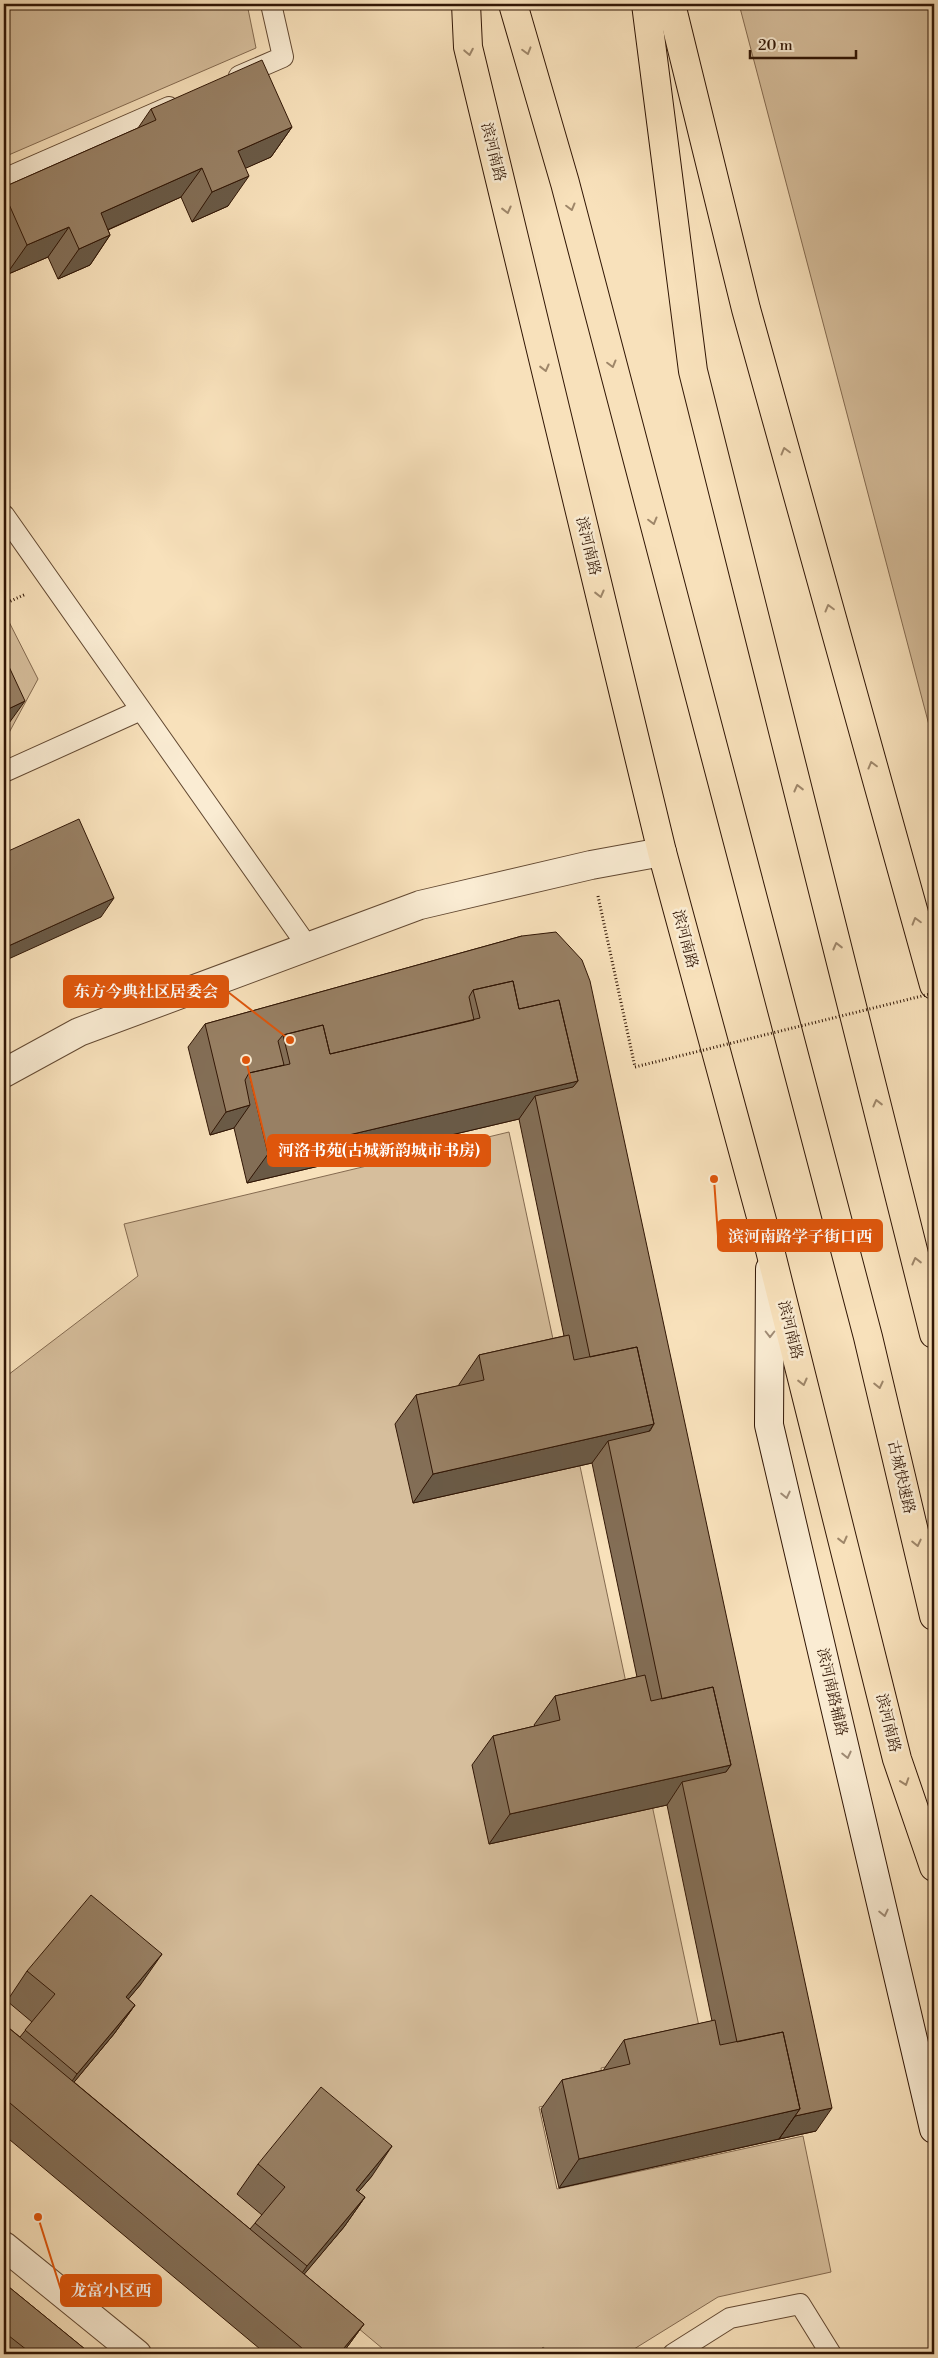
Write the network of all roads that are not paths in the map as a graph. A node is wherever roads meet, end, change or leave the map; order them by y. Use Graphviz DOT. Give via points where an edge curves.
graph roads {
  1 [pos="271,4"];
  2 [pos="466,4"];
  3 [pos="514,4"];
  4 [pos="646,4"];
  5 [pos="671,4"];
  6 [pos="220,85"];
  7 [pos="184,100"];
  8 [pos="4,179"];
  9 [pos="4,515"];
  10 [pos="141,710"];
  11 [pos="4,772"];
  12 [pos="662,852"];
  13 [pos="308,947"];
  14 [pos="934,985"];
  15 [pos="4,1073"];
  16 [pos="770,1250"];
  17 [pos="933,1330"];
  18 [pos="934,1616"];
  19 [pos="934,1867"];
  20 [pos="934,2129"];
  21 [pos="4,2246"];
  22 [pos="4,2264"];
  23 [pos="115,2354"];
  24 [pos="137,2354"];
  25 [pos="673,2354"];
  26 [pos="831,2354"];
  1 -- 6 [label="lane" via="283,57"];
  2 -- 12 [label="main road, 滨河南路, one-way" via="470,57"];
  3 -- 18 [label="main road, 古城快速路, one-way" via="565,183 868,1337"];
  17 -- 4 [label="main road, one-way" via="693,371"];
  14 -- 5 [label="main road, one-way" via="746,309"];
  7 -- 8 [label="lane"];
  9 -- 10 [label="lane"];
  10 -- 11 [label="lane"];
  10 -- 13 [label="lane"];
  12 -- 13 [label="street" via="591,865 420,906"];
  12 -- 16 [label="main road, 滨河南路"];
  13 -- 15 [label="street" via="79,1032"];
  16 -- 19 [label="main road, 滨河南路, one-way" via="897,1759"];
  16 -- 20 [label="street, 滨河南路辅路, one-way" via="769,1425"];
  21 -- 24 [label="street"];
  22 -- 23 [label="street"];
  25 -- 26 [label="lane" via="730,2318 800,2304"];
}
